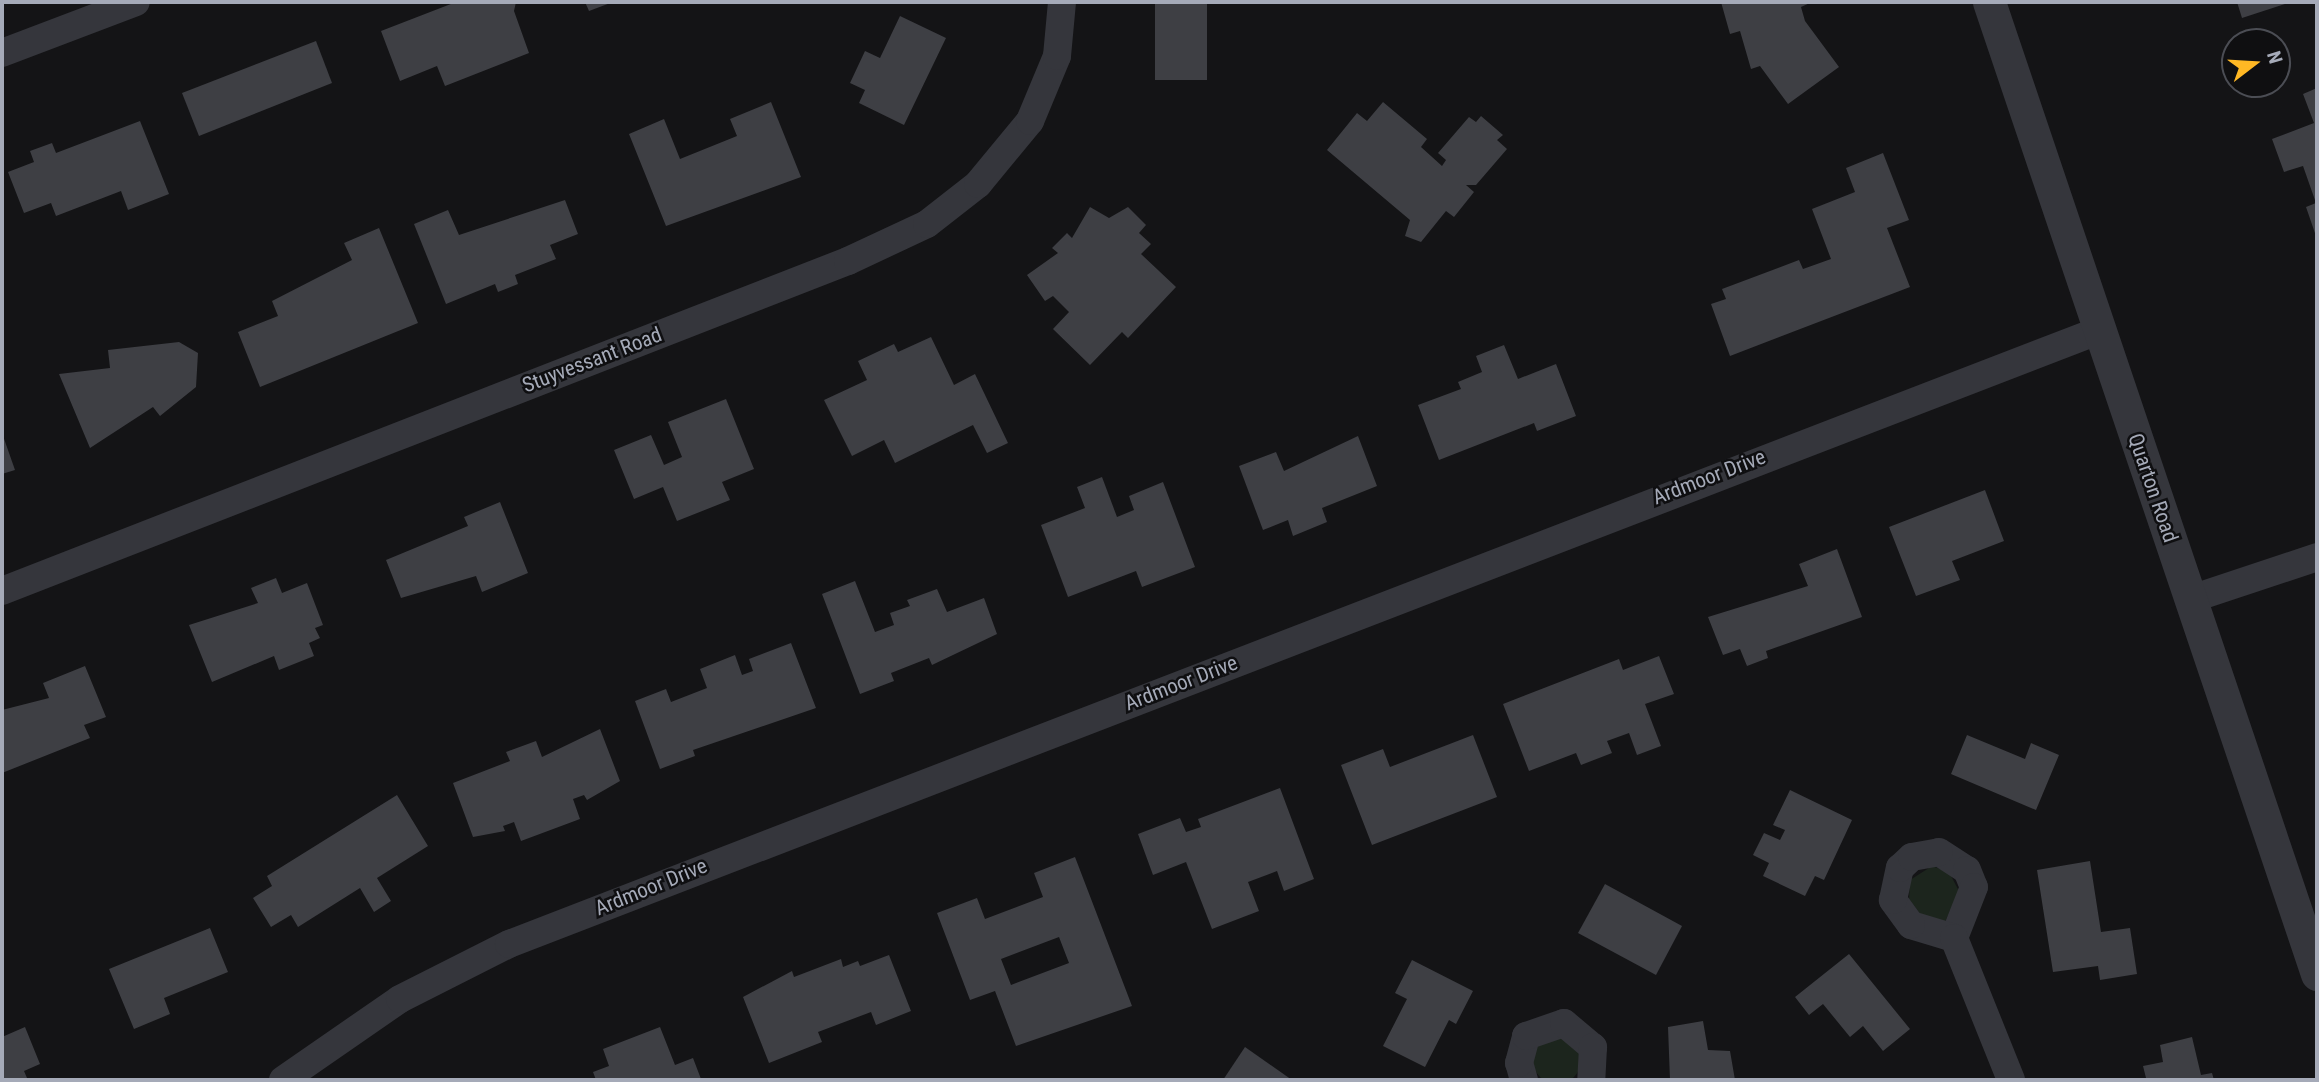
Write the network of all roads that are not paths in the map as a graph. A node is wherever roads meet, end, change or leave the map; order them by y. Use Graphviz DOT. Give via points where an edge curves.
graph roads {
  1 [pos="136,2"];
  2 [pos="1062,2"];
  3 [pos="1989,2"];
  4 [pos="2,54"];
  5 [pos="2100,330"];
  6 [pos="2317,557"];
  7 [pos="2,591"];
  8 [pos="2191,599"];
  9 [pos="1954,938"];
  10 [pos="2317,974"];
  11 [pos="284,1080"];
  12 [pos="1524,1080"];
  13 [pos="1591,1080"];
  14 [pos="2011,1080"];
  1 -- 4 [label="street"];
  2 -- 7 [label="street, Stuyvessant Road" via="1057,56 1030,121 978,184 927,224 848,261"];
  3 -- 5 [label="street, Quarton Road"];
  5 -- 8 [label="street, Quarton Road"];
  5 -- 11 [label="street, Ardmoor Drive" via="509,944 400,999"];
  6 -- 8 [label="street"];
  8 -- 10 [label="street, Quarton Road"];
  9 -- 14 [label="street"];
  12 -- 13 [label="street" via="1519,1063 1526,1036 1564,1023 1593,1046"];
}
